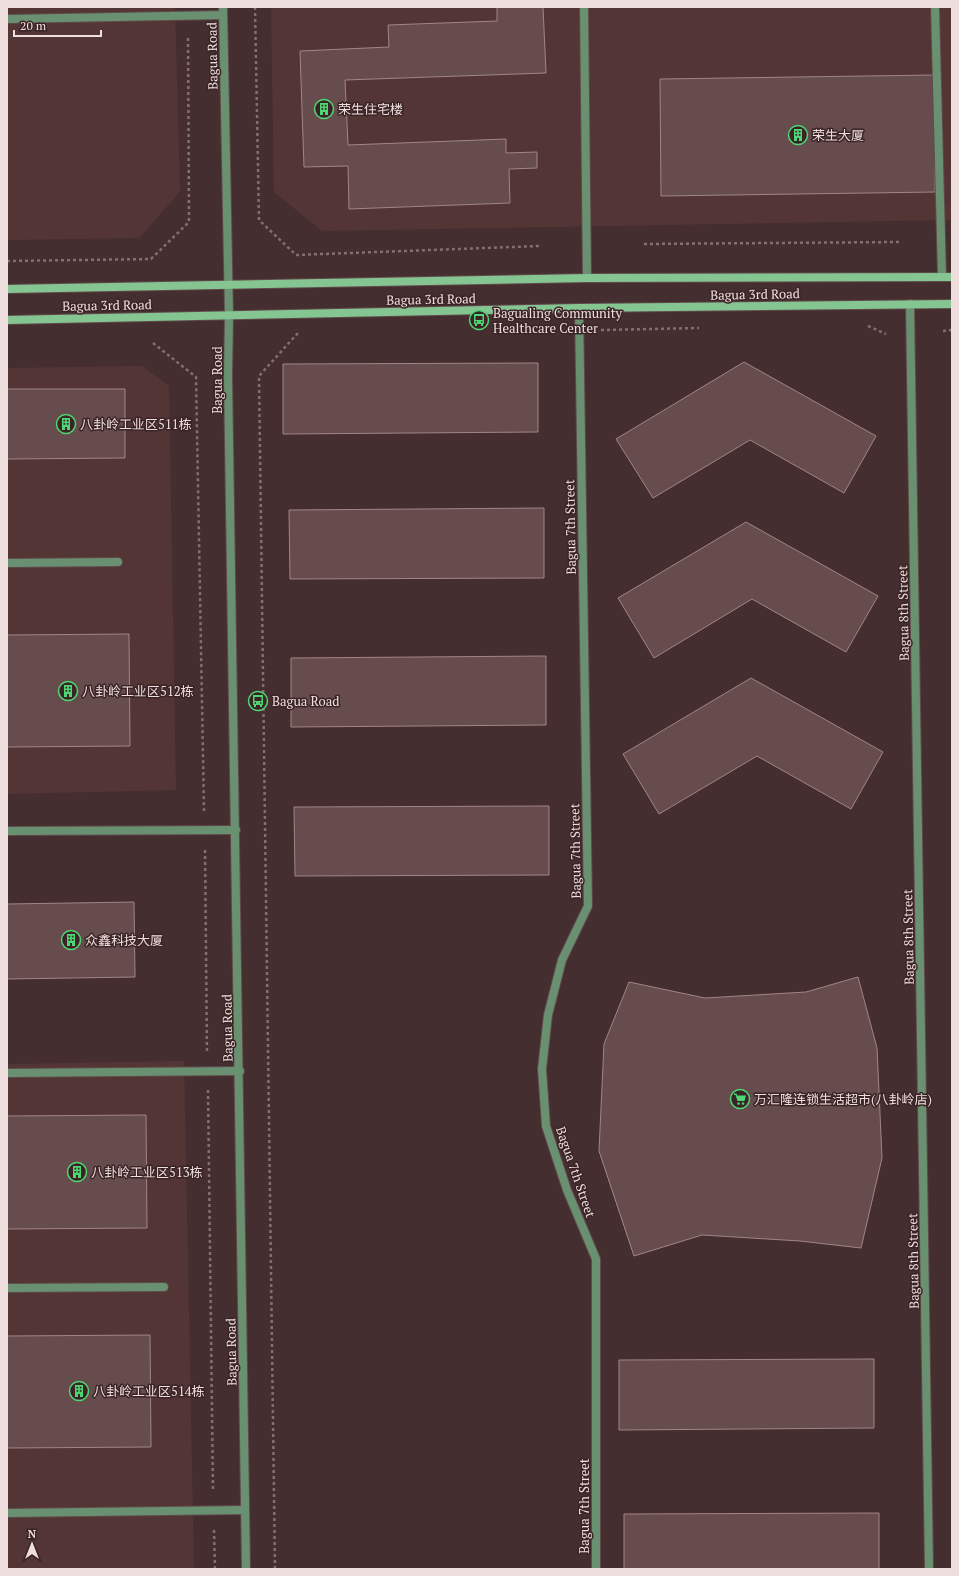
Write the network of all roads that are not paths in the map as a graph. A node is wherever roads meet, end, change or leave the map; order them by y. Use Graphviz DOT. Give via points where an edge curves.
graph roads {
  1 [pos="584,7"];
  2 [pos="935,7"];
  3 [pos="223,11"];
  4 [pos="7,19"];
  5 [pos="942,277"];
  6 [pos="952,277"];
  7 [pos="587,278"];
  8 [pos="228,285"];
  9 [pos="7,289"];
  10 [pos="910,304"];
  11 [pos="952,304"];
  12 [pos="579,308"];
  13 [pos="229,315"];
  14 [pos="7,320"];
  15 [pos="118,562"];
  16 [pos="7,563"];
  17 [pos="7,830"];
  18 [pos="236,830"];
  19 [pos="240,1071"];
  20 [pos="7,1074"];
  21 [pos="164,1287"];
  22 [pos="7,1288"];
  23 [pos="245,1510"];
  24 [pos="7,1513"];
  25 [pos="246,1569"];
  26 [pos="596,1569"];
  27 [pos="929,1569"];
  1 -- 7 [label="street"];
  2 -- 5 [label="street"];
  3 -- 4 [label="street" via="188,16"];
  3 -- 8 [label="street, Bagua Road"];
  5 -- 6 [label="main road, Bagua 3rd Road"];
  5 -- 7 [label="main road, Bagua 3rd Road"];
  7 -- 8 [label="main road, Bagua 3rd Road"];
  8 -- 9 [label="main road, Bagua 3rd Road"];
  8 -- 13 [label="street, Bagua Road"];
  10 -- 11 [label="main road, Bagua 3rd Road"];
  10 -- 12 [label="main road, Bagua 3rd Road"];
  10 -- 27 [label="street, Bagua 8th Street"];
  12 -- 13 [label="main road, Bagua 3rd Road"];
  12 -- 26 [label="street, Bagua 7th Street" via="588,906 562,960 548,1015 542,1069 546,1126 567,1190 596,1259"];
  13 -- 14 [label="main road, Bagua 3rd Road"];
  13 -- 18 [label="street, Bagua Road"];
  15 -- 16 [label="street"];
  17 -- 18 [label="street"];
  18 -- 19 [label="street, Bagua Road"];
  19 -- 20 [label="street"];
  19 -- 23 [label="street, Bagua Road"];
  21 -- 22 [label="street"];
  23 -- 24 [label="street"];
  23 -- 25 [label="street, Bagua Road"];
}
